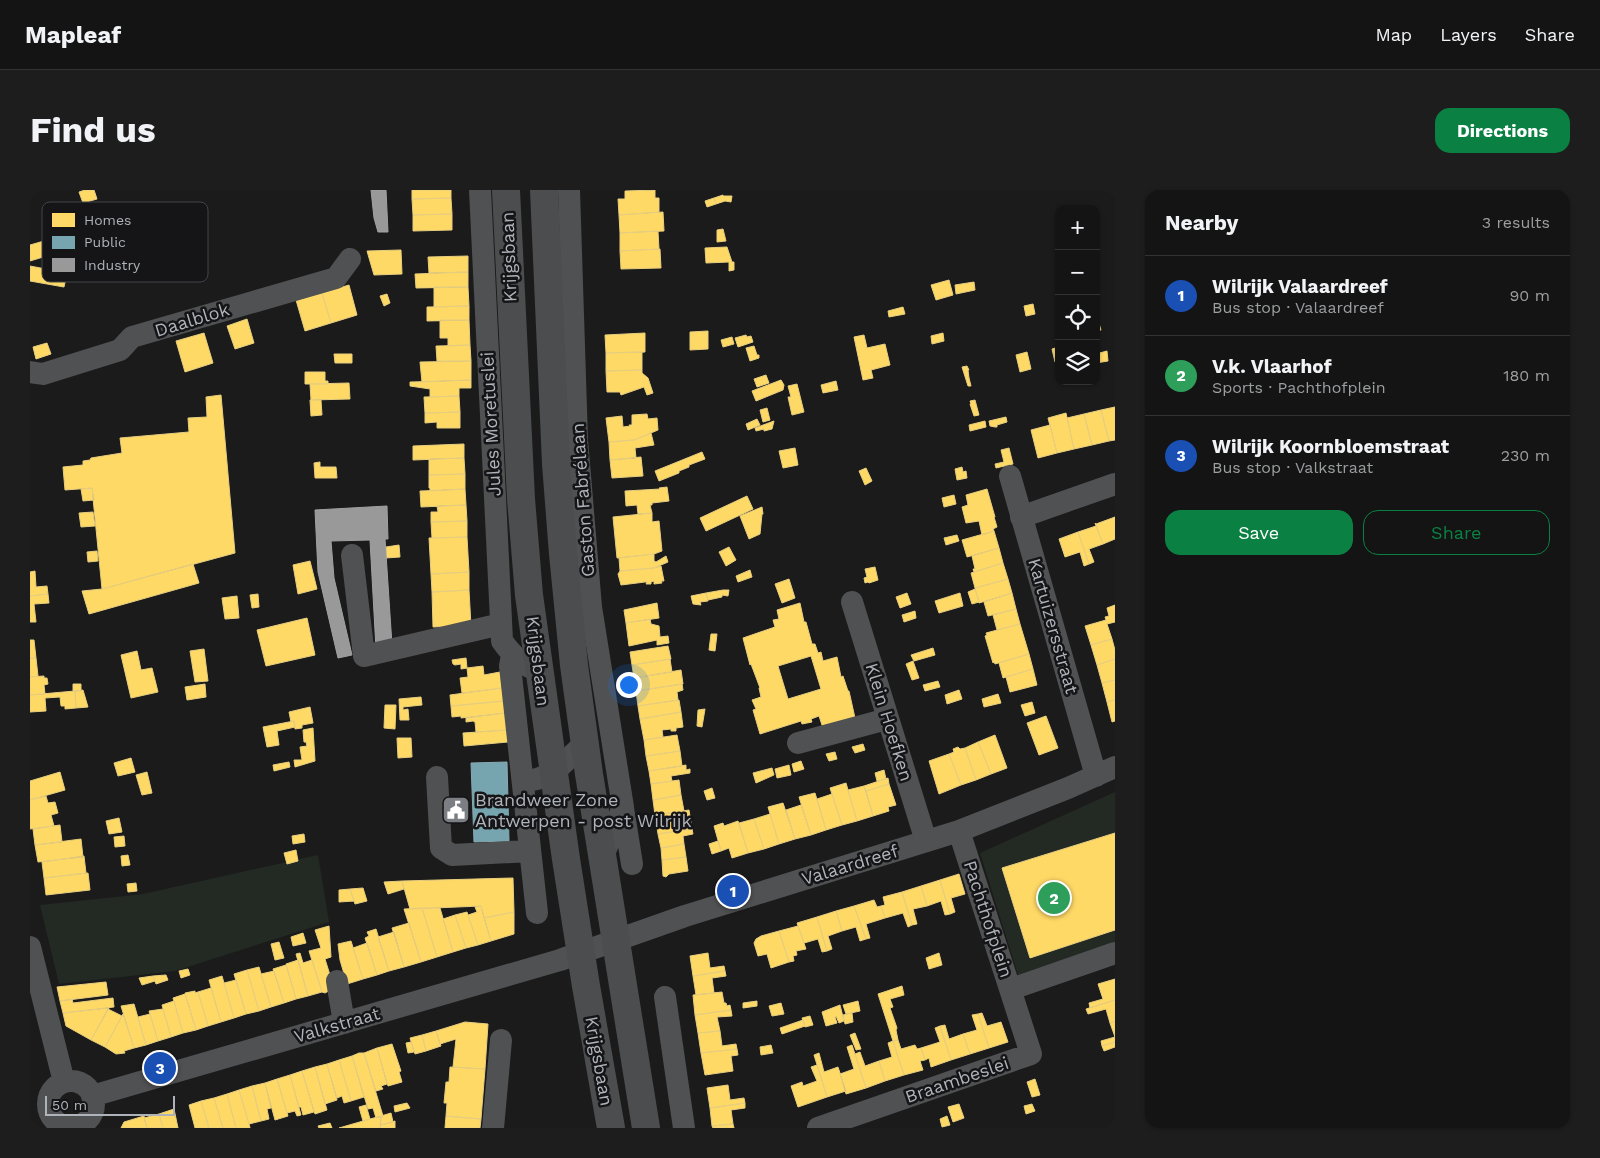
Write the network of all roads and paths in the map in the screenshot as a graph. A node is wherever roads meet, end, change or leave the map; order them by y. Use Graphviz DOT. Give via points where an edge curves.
graph roads {
  1 [pos="480,190"];
  2 [pos="506,190"];
  3 [pos="544,190"];
  4 [pos="569,190"];
  5 [pos="350,259"];
  6 [pos="30,372"];
  7 [pos="1010,476"];
  8 [pos="1115,484"];
  9 [pos="1021,516"];
  10 [pos="352,555"];
  11 [pos="852,602"];
  12 [pos="501,624"];
  13 [pos="512,655"];
  14 [pos="539,671"];
  15 [pos="887,719"];
  16 [pos="585,743"];
  17 [pos="798,743"];
  18 [pos="1106,771"];
  19 [pos="553,773"];
  20 [pos="437,777"];
  21 [pos="523,782"];
  22 [pos="623,808"];
  23 [pos="959,831"];
  24 [pos="926,842"];
  25 [pos="530,851"];
  26 [pos="603,856"];
  27 [pos="632,864"];
  28 [pos="536,913"];
  29 [pos="616,940"];
  30 [pos="30,947"];
  31 [pos="580,953"];
  32 [pos="1115,953"];
  33 [pos="337,981"];
  34 [pos="1011,988"];
  35 [pos="665,996"];
  36 [pos="344,1023"];
  37 [pos="501,1040"];
  38 [pos="64,1082"];
  39 [pos="92,1096"];
  40 [pos="39,1113"];
  41 [pos="607,1121"];
  42 [pos="75,1127"];
  43 [pos="493,1128"];
  44 [pos="646,1128"];
  45 [pos="684,1128"];
  46 [pos="818,1128"];
  1 -- 12 [label="street, Jules Moretuslei"];
  2 -- 14 [label="main road, Krijgsbaan" via="521,498"];
  3 -- 16 [label="main road, Krijgsbaan" via="556,464 566,591"];
  4 -- 22 [label="street, Gaston Fabrélaan" via="577,440 590,597"];
  5 -- 6 [label="street, Daalblok" via="336,278 132,337 120,350 43,374"];
  7 -- 9 [label="street, Kartuizersstraat"];
  8 -- 9 [label="street"];
  9 -- 18 [label="street, Kartuizersstraat"];
  10 -- 12 [label="street" via="364,656"];
  11 -- 15 [label="street, Klein Hoefken"];
  12 -- 13 [label="street, Jules Moretuslei" via="502,641"];
  13 -- 14 [label="street"];
  13 -- 21 [label="street, Jules Moretuslei" via="510,666"];
  14 -- 19 [label="main road, Krijgsbaan"];
  15 -- 17 [label="street"];
  15 -- 24 [label="street, Klein Hoefken"];
  16 -- 19 [label="street"];
  16 -- 26 [label="main road, Krijgsbaan"];
  18 -- 23 [label="street, Valaardreef"];
  19 -- 21 [label="street"];
  19 -- 31 [label="main road, Krijgsbaan"];
  20 -- 25 [label="street" via="442,848 452,855"];
  21 -- 25 [label="street, Jules Moretuslei"];
  22 -- 26 [label="street"];
  22 -- 27 [label="street, Gaston Fabrélaan"];
  23 -- 24 [label="street, Valaardreef"];
  23 -- 34 [label="street, Pachthofplein"];
  24 -- 29 [label="street, Valaardreef"];
  25 -- 28 [label="street, Jules Moretuslei"];
  26 -- 29 [label="main road, Krijgsbaan"];
  29 -- 31 [label="street, Valaardreef"];
  29 -- 44 [label="main road, Krijgsbaan"];
  30 -- 38 [label="street"];
  31 -- 36 [label="street, Valkstraat"];
  31 -- 41 [label="main road, Krijgsbaan"];
  32 -- 34 [label="street, Pachthofplein"];
  33 -- 36 [label="street"];
  34 -- 46 [label="street, Braambeslei" via="1031,1054"];
  35 -- 45 [label="street"];
  36 -- 39 [label="street, Valkstraat"];
  37 -- 43 [label="street"];
  38 -- 39 [label="street" via="76,1081 87,1087"];
  38 -- 40 [label="street" via="54,1088"];
  39 -- 42 [label="street" via="93,1110 86,1121"];
  40 -- 42 [label="street" via="64,1126"];
}
